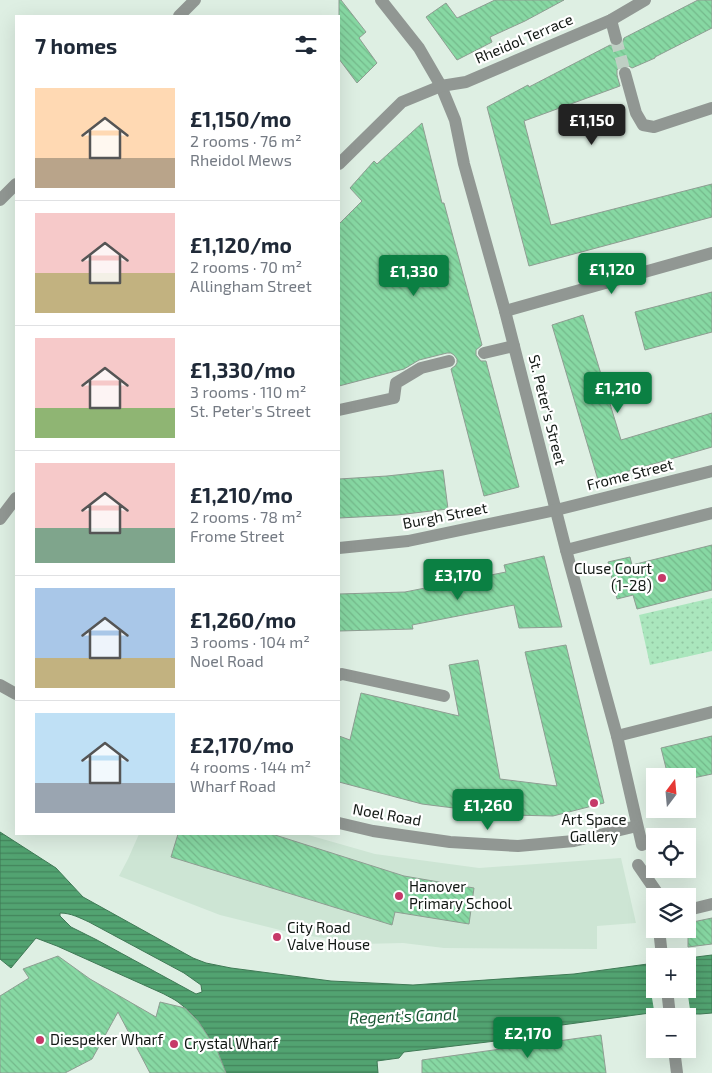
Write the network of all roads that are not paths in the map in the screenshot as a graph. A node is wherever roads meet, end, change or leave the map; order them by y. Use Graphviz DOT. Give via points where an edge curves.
graph roads {
  1 [pos="195,0"];
  2 [pos="381,0"];
  3 [pos="644,0"];
  4 [pos="180,15"];
  5 [pos="611,20"];
  6 [pos="616,38"];
  7 [pos="625,73"];
  8 [pos="441,86"];
  9 [pos="712,108"];
  10 [pos="340,163"];
  11 [pos="15,185"];
  12 [pos="0,200"];
  13 [pos="712,253"];
  14 [pos="505,311"];
  15 [pos="514,346"];
  16 [pos="484,353"];
  17 [pos="449,361"];
  18 [pos="340,410"];
  19 [pos="712,471"];
  20 [pos="9,500"];
  21 [pos="556,510"];
  22 [pos="712,513"];
  23 [pos="0,519"];
  24 [pos="340,548"];
  25 [pos="566,550"];
  26 [pos="340,675"];
  27 [pos="0,685"];
  28 [pos="15,693"];
  29 [pos="444,696"];
  30 [pos="712,712"];
  31 [pos="617,736"];
  32 [pos="340,823"];
  33 [pos="637,826"];
  34 [pos="642,845"];
  35 [pos="638,865"];
  36 [pos="654,888"];
  37 [pos="712,904"];
  38 [pos="696,908"];
  1 -- 4 [label="street"];
  2 -- 8 [label="street, St. Peter's Street" via="419,48"];
  3 -- 5 [label="street, Rheidol Terrace"];
  5 -- 6 [label="street"];
  5 -- 8 [label="street, Rheidol Terrace" via="466,82"];
  7 -- 9 [label="street" via="636,113 643,125 654,127"];
  8 -- 10 [label="street, Rheidol Terrace" via="402,102"];
  8 -- 14 [label="street, St. Peter's Street" via="455,120"];
  11 -- 12 [label="street"];
  13 -- 14 [label="street"];
  14 -- 15 [label="street, St. Peter's Street"];
  15 -- 16 [label="street"];
  15 -- 21 [label="street, St. Peter's Street"];
  17 -- 18 [label="street" via="422,368 396,384 394,398"];
  19 -- 21 [label="street, Frome Street"];
  20 -- 23 [label="street"];
  21 -- 24 [label="street, Burgh Street" via="408,541"];
  21 -- 25 [label="street, St. Peter's Street"];
  22 -- 25 [label="street"];
  25 -- 31 [label="street, St. Peter's Street"];
  26 -- 29 [label="street"];
  27 -- 28 [label="street"];
  30 -- 31 [label="street"];
  31 -- 33 [label="street, St. Peter's Street"];
  32 -- 33 [label="street, Noel Road" via="450,842 518,846 574,841"];
  33 -- 34 [label="street, St. Peter's Street"];
  35 -- 36 [label="street"];
  37 -- 38 [label="street"];
}
